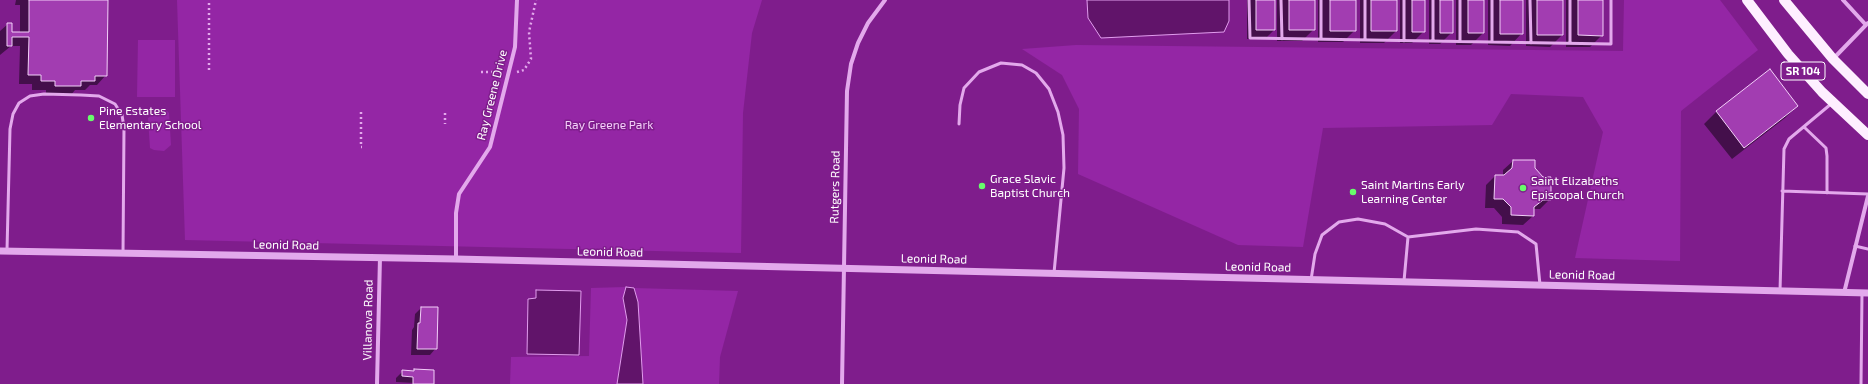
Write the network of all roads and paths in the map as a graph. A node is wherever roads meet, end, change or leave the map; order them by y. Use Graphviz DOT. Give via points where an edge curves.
graph roads {
  1 [pos="209,0"];
  2 [pos="517,0"];
  3 [pos="536,0"];
  4 [pos="885,0"];
  5 [pos="1249,0"];
  6 [pos="1281,0"];
  7 [pos="1321,0"];
  8 [pos="1365,0"];
  9 [pos="1404,0"];
  10 [pos="1433,0"];
  11 [pos="1460,0"];
  12 [pos="1492,0"];
  13 [pos="1530,0"];
  14 [pos="1570,0"];
  15 [pos="1611,0"];
  16 [pos="1747,0"];
  17 [pos="1784,0"];
  18 [pos="1843,0"];
  19 [pos="1867,24"];
  20 [pos="1282,39"];
  21 [pos="1321,40"];
  22 [pos="1365,40"];
  23 [pos="1404,41"];
  24 [pos="1433,41"];
  25 [pos="1460,42"];
  26 [pos="1492,42"];
  27 [pos="1530,43"];
  28 [pos="1570,43"];
  29 [pos="1833,59"];
  30 [pos="209,70"];
  31 [pos="481,72"];
  32 [pos="500,72"];
  33 [pos="517,72"];
  34 [pos="1868,94"];
  35 [pos="1832,102"];
  36 [pos="361,112"];
  37 [pos="446,113"];
  38 [pos="446,124"];
  39 [pos="959,124"];
  40 [pos="1804,127"];
  41 [pos="1868,135"];
  42 [pos="362,146"];
  43 [pos="1782,191"];
  44 [pos="1827,193"];
  45 [pos="1868,195"];
  46 [pos="1408,238"];
  47 [pos="1855,246"];
  48 [pos="1868,248"];
  49 [pos="3,251"];
  50 [pos="123,253"];
  51 [pos="380,257"];
  52 [pos="456,259"];
  53 [pos="843,268"];
  54 [pos="1054,273"];
  55 [pos="1310,280"];
  56 [pos="1404,281"];
  57 [pos="1540,285"];
  58 [pos="1780,291"];
  59 [pos="1844,292"];
  60 [pos="1865,293"];
  61 [pos="377,384"];
  62 [pos="842,384"];
  63 [pos="1862,384"];
  1 -- 30 [label="path"];
  2 -- 52 [label="street, Ray Greene Drive" via="515,47 490,147 459,194 456,213"];
  3 -- 33 [label="path" via="529,32 531,58 524,70"];
  4 -- 53 [label="street, Rutgers Road" via="868,23 851,64 847,91"];
  5 -- 20 [label="lane" via="1250,38"];
  6 -- 20 [label="lane"];
  7 -- 21 [label="lane"];
  8 -- 22 [label="lane"];
  9 -- 23 [label="lane"];
  10 -- 24 [label="lane"];
  11 -- 25 [label="lane"];
  12 -- 26 [label="lane"];
  13 -- 27 [label="lane"];
  14 -- 28 [label="lane"];
  15 -- 28 [label="lane" via="1611,44"];
  16 -- 35 [label="main road, SR 104" via="1788,54"];
  17 -- 29 [label="main road, SR 104"];
  18 -- 19 [label="street"];
  19 -- 29 [label="street"];
  20 -- 21 [label="lane"];
  21 -- 22 [label="lane"];
  22 -- 23 [label="lane"];
  23 -- 24 [label="lane"];
  24 -- 25 [label="lane"];
  25 -- 26 [label="lane"];
  26 -- 27 [label="lane"];
  27 -- 28 [label="lane"];
  29 -- 34 [label="main road, SR 104"];
  31 -- 32 [label="path"];
  35 -- 40 [label="lane"];
  35 -- 41 [label="main road, SR 104"];
  36 -- 42 [label="path"];
  37 -- 38 [label="path"];
  39 -- 54 [label="lane" via="964,88 978,72 1001,63 1022,65 1036,73 1049,90 1058,112 1063,135 1064,168"];
  40 -- 43 [label="lane" via="1789,139 1784,149"];
  40 -- 44 [label="lane" via="1826,148"];
  43 -- 44 [label="lane"];
  43 -- 58 [label="lane"];
  44 -- 45 [label="lane"];
  45 -- 47 [label="street"];
  46 -- 55 [label="lane" via="1385,224 1358,219 1339,222 1322,235 1314,254"];
  46 -- 56 [label="lane"];
  46 -- 57 [label="lane" via="1476,229 1518,232 1536,244"];
  47 -- 48 [label="lane"];
  47 -- 59 [label="street"];
  49 -- 50 [label="street, Leonid Road"];
  49 -- 50 [label="lane" via="13,114 19,103 30,96 44,94 99,96 115,104 122,115"];
  50 -- 51 [label="street, Leonid Road"];
  51 -- 52 [label="street, Leonid Road"];
  51 -- 61 [label="street, Villanova Road"];
  52 -- 53 [label="street, Leonid Road"];
  53 -- 54 [label="street, Leonid Road"];
  53 -- 62 [label="street, Rutgers Road"];
  54 -- 55 [label="street, Leonid Road"];
  55 -- 56 [label="street, Leonid Road"];
  56 -- 57 [label="street, Leonid Road"];
  57 -- 58 [label="street, Leonid Road"];
  58 -- 59 [label="street, Leonid Road"];
  59 -- 60 [label="street, Leonid Road"];
  60 -- 63 [label="lane"];
}
